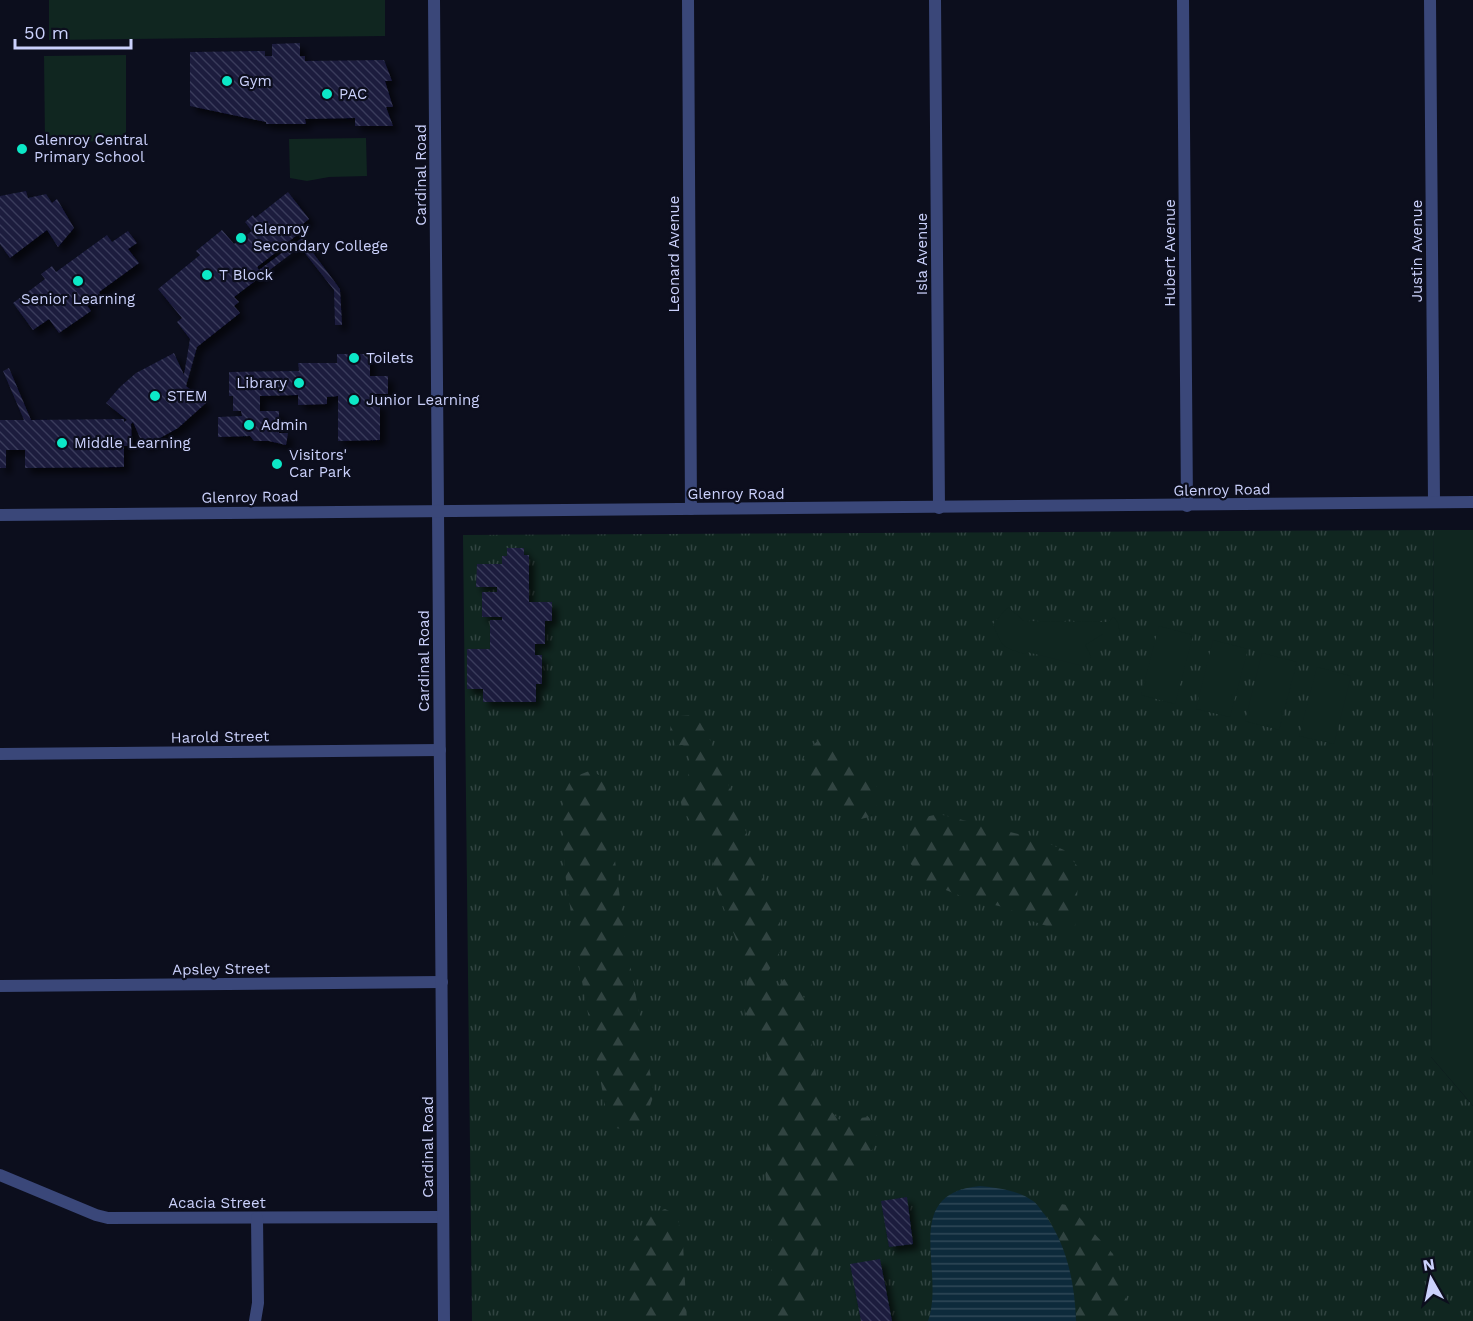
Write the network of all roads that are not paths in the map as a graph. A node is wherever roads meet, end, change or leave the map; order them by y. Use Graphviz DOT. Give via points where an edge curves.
graph roads {
  1 [pos="434,0"];
  2 [pos="688,0"];
  3 [pos="935,0"];
  4 [pos="1183,0"];
  5 [pos="1430,0"];
  6 [pos="1434,502"];
  7 [pos="1473,502"];
  8 [pos="1186,506"];
  9 [pos="939,507"];
  10 [pos="691,509"];
  11 [pos="438,510"];
  12 [pos="0,515"];
  13 [pos="440,750"];
  14 [pos="0,754"];
  15 [pos="442,982"];
  16 [pos="0,986"];
  17 [pos="0,1175"];
  18 [pos="443,1217"];
  19 [pos="257,1218"];
  20 [pos="255,1321"];
  21 [pos="444,1321"];
  1 -- 11 [label="street, Cardinal Road"];
  2 -- 10 [label="street, Leonard Avenue"];
  3 -- 9 [label="street, Isla Avenue"];
  4 -- 8 [label="street, Hubert Avenue"];
  5 -- 6 [label="street, Justin Avenue"];
  6 -- 7 [label="street, Glenroy Road"];
  6 -- 8 [label="street, Glenroy Road"];
  8 -- 9 [label="street, Glenroy Road"];
  9 -- 10 [label="street, Glenroy Road"];
  10 -- 11 [label="street, Glenroy Road"];
  11 -- 12 [label="street, Glenroy Road"];
  11 -- 13 [label="street, Cardinal Road"];
  13 -- 14 [label="street, Harold Street"];
  13 -- 15 [label="street, Cardinal Road"];
  15 -- 16 [label="street, Apsley Street"];
  15 -- 18 [label="street, Cardinal Road"];
  17 -- 19 [label="street, Acacia Street" via="108,1218"];
  18 -- 19 [label="street, Acacia Street"];
  18 -- 21 [label="street, Cardinal Road"];
  19 -- 20 [label="street"];
}
